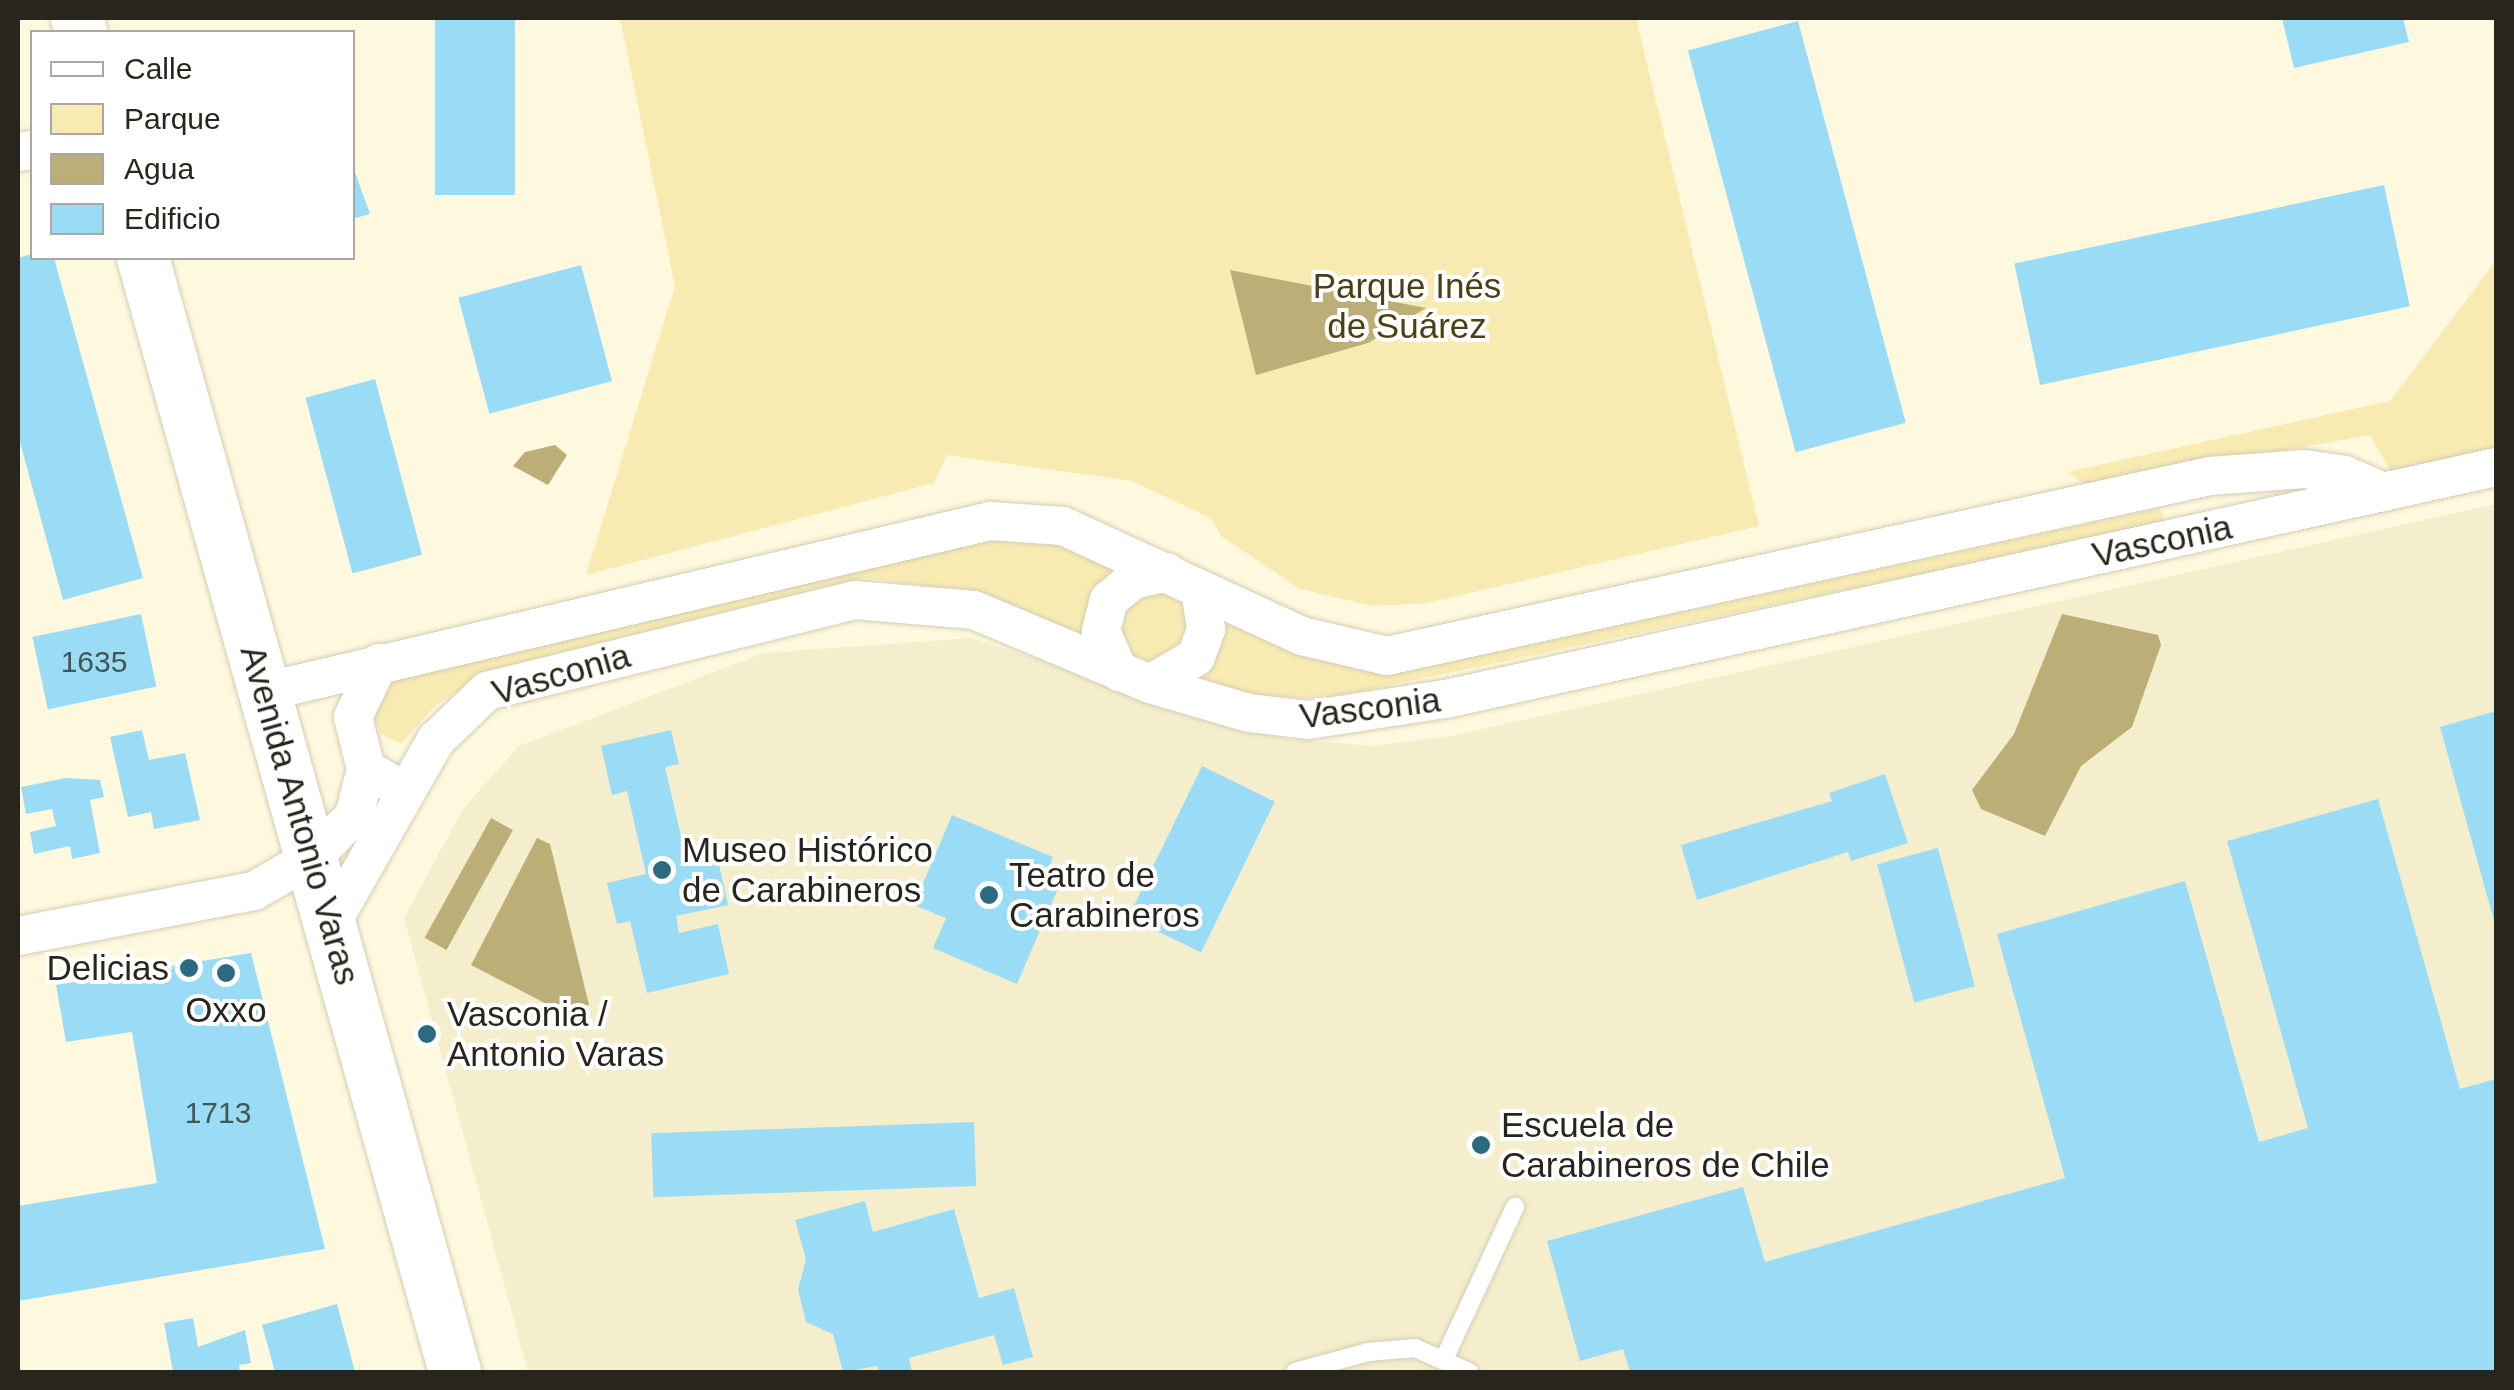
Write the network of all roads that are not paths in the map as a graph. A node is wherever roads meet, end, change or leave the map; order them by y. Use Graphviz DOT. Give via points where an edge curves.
graph roads {
  1 [pos="144,260"];
  2 [pos="2496,467"];
  3 [pos="2383,492"];
  4 [pos="1183,580"];
  5 [pos="378,663"];
  6 [pos="1134,678"];
  7 [pos="264,692"];
  8 [pos="366,769"];
  9 [pos="410,781"];
  10 [pos="313,857"];
  11 [pos="332,922"];
  12 [pos="18,936"];
  13 [pos="1515,1206"];
  14 [pos="1445,1357"];
  15 [pos="456,1372"];
  16 [pos="1295,1372"];
  17 [pos="1469,1372"];
  1 -- 7 [label="main road, Avenida Antonio Varas"];
  2 -- 3 [label="street, Vasconia"];
  3 -- 4 [label="street, Vasconia" via="2345,475 2304,469 2210,476 1404,655 1316,641"];
  3 -- 6 [label="street, Vasconia" via="1384,712 1290,720"];
  4 -- 5 [label="street, Vasconia" via="1062,526 990,520"];
  4 -- 6 [label="street" via="1206,629 1196,657"];
  4 -- 6 [label="street" via="1133,580 1109,600 1101,631"];
  5 -- 7 [label="street, Vasconia"];
  5 -- 8 [label="street" via="353,717"];
  6 -- 9 [label="street, Vasconia" via="974,610 854,600 500,686 452,720"];
  7 -- 10 [label="main road, Avenida Antonio Varas"];
  8 -- 9 [label="street" via="380,780"];
  8 -- 10 [label="street" via="354,816"];
  9 -- 11 [label="street, Vasconia"];
  10 -- 11 [label="main road, Avenida Antonio Varas"];
  10 -- 12 [label="street" via="254,892"];
  11 -- 15 [label="main road, Avenida Antonio Varas"];
  13 -- 14 [label="lane"];
  14 -- 16 [label="lane" via="1415,1348 1368,1352"];
  14 -- 17 [label="lane"];
}
